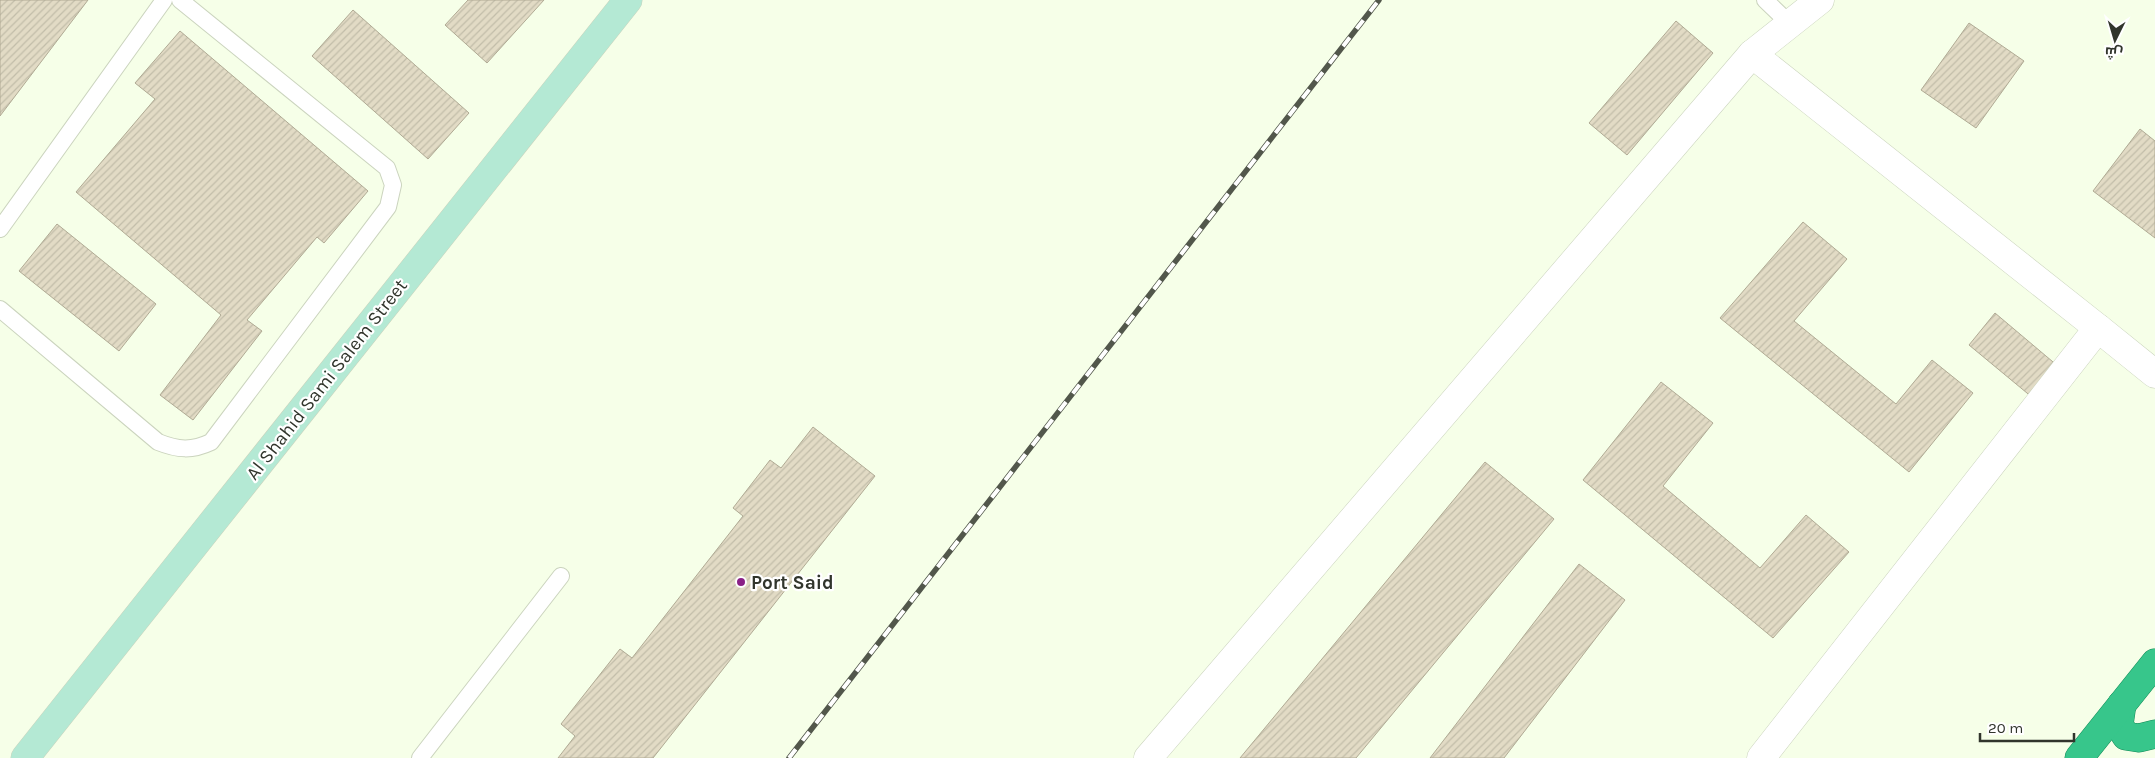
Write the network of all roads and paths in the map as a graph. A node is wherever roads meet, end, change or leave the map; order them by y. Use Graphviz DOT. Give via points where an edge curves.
graph roads {
  1 [pos="164,0"];
  2 [pos="180,0"];
  3 [pos="628,0"];
  4 [pos="1765,0"];
  5 [pos="1820,0"];
  6 [pos="1790,24"];
  7 [pos="1752,54"];
  8 [pos="0,229"];
  9 [pos="0,308"];
  10 [pos="2098,328"];
  11 [pos="2155,374"];
  12 [pos="561,576"];
  13 [pos="2155,663"];
  14 [pos="2122,704"];
  15 [pos="2155,734"];
  16 [pos="2155,743"];
  17 [pos="25,758"];
  18 [pos="420,758"];
  19 [pos="1148,758"];
  20 [pos="1761,758"];
  21 [pos="2079,758"];
  22 [pos="2144,758"];
  1 -- 8 [label="lane"];
  2 -- 9 [label="lane" via="388,168 393,185 388,206 212,442 199,447 172,448 158,442"];
  3 -- 17 [label="main road, Al Shahid Sami Salem Street"];
  4 -- 6 [label="lane"];
  5 -- 6 [label="street"];
  6 -- 7 [label="street"];
  7 -- 10 [label="street"];
  7 -- 19 [label="street"];
  10 -- 11 [label="street"];
  10 -- 20 [label="street"];
  12 -- 18 [label="lane"];
  13 -- 14 [label="highway"];
  14 -- 15 [label="highway" via="2119,725 2126,736 2139,738"];
  14 -- 21 [label="highway"];
  16 -- 22 [label="highway"];
}
